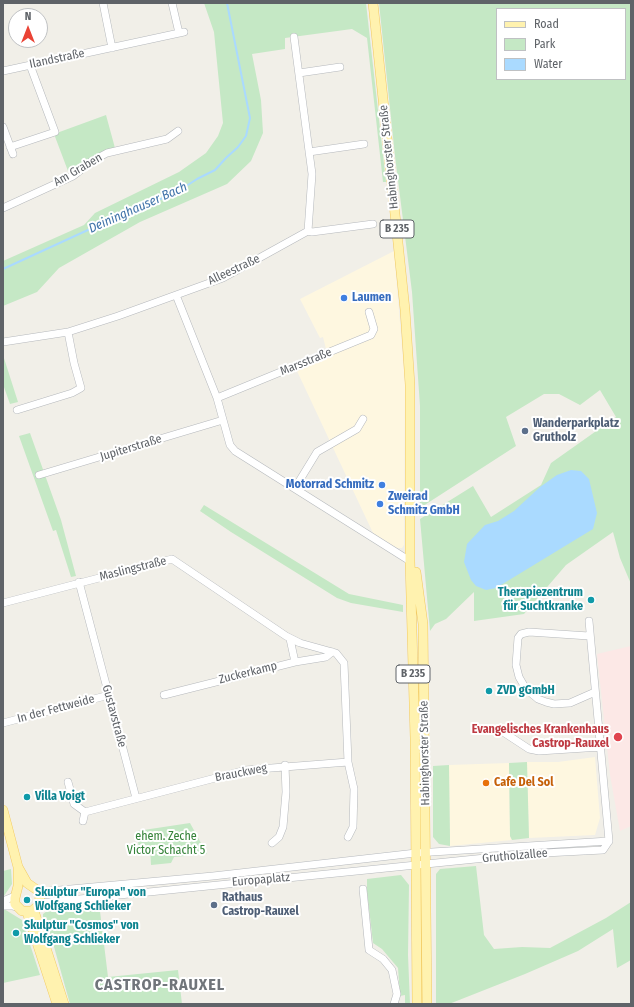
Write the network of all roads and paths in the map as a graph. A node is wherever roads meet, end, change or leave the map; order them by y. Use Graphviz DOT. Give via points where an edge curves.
graph roads {
  1 [pos="103,3"];
  2 [pos="172,3"];
  3 [pos="373,3"];
  4 [pos="294,37"];
  5 [pos="112,48"];
  6 [pos="30,65"];
  7 [pos="340,67"];
  8 [pos="3,71"];
  9 [pos="299,73"];
  10 [pos="3,127"];
  11 [pos="178,131"];
  12 [pos="364,144"];
  13 [pos="10,147"];
  14 [pos="309,152"];
  15 [pos="13,154"];
  16 [pos="3,208"];
  17 [pos="373,224"];
  18 [pos="308,231"];
  19 [pos="176,295"];
  20 [pos="369,312"];
  21 [pos="68,332"];
  22 [pos="3,342"];
  23 [pos="217,398"];
  24 [pos="17,410"];
  25 [pos="363,419"];
  26 [pos="223,420"];
  27 [pos="411,455"];
  28 [pos="38,475"];
  29 [pos="295,488"];
  30 [pos="410,561"];
  31 [pos="79,582"];
  32 [pos="417,582"];
  33 [pos="3,602"];
  34 [pos="588,621"];
  35 [pos="589,636"];
  36 [pos="290,639"];
  37 [pos="332,652"];
  38 [pos="294,662"];
  39 [pos="595,692"];
  40 [pos="108,695"];
  41 [pos="164,695"];
  42 [pos="3,723"];
  43 [pos="500,730"];
  44 [pos="601,747"];
  45 [pos="348,762"];
  46 [pos="285,766"];
  47 [pos="68,782"];
  48 [pos="136,798"];
  49 [pos="3,810"];
  50 [pos="85,812"];
  51 [pos="83,821"];
  52 [pos="348,837"];
  53 [pos="609,841"];
  54 [pos="272,844"];
  55 [pos="416,853"];
  56 [pos="426,853"];
  57 [pos="426,864"];
  58 [pos="416,865"];
  59 [pos="18,867"];
  60 [pos="300,867"];
  61 [pos="316,875"];
  62 [pos="363,889"];
  63 [pos="35,890"];
  64 [pos="16,894"];
  65 [pos="3,901"];
  66 [pos="40,903"];
  67 [pos="3,906"];
  68 [pos="18,907"];
  69 [pos="31,912"];
  70 [pos="57,1004"];
  71 [pos="64,1004"];
  72 [pos="394,1004"];
  73 [pos="417,1004"];
  74 [pos="427,1004"];
  1 -- 5 [label="street"];
  2 -- 5 [label="street, Ilandstraße" via="182,33"];
  3 -- 27 [label="main road, Habinghorster Straße / B 235" via="406,318"];
  4 -- 9 [label="street"];
  5 -- 6 [label="street, Ilandstraße"];
  6 -- 8 [label="street, Ilandstraße"];
  6 -- 13 [label="street" via="55,132"];
  7 -- 9 [label="street"];
  9 -- 14 [label="street"];
  10 -- 13 [label="street"];
  11 -- 16 [label="street, Am Graben" via="167,139 107,153 73,176"];
  12 -- 14 [label="street"];
  13 -- 15 [label="street"];
  14 -- 18 [label="street" via="311,195"];
  17 -- 18 [label="street"];
  18 -- 19 [label="street, Alleestraße" via="243,268"];
  19 -- 21 [label="street, Alleestraße"];
  19 -- 23 [label="street"];
  20 -- 23 [label="street, Marsstraße" via="374,329 371,335"];
  21 -- 22 [label="street, Alleestraße"];
  21 -- 24 [label="street" via="81,388"];
  23 -- 26 [label="street"];
  25 -- 29 [label="street" via="357,429 317,452"];
  26 -- 28 [label="street, Jupiterstraße"];
  26 -- 29 [label="street" via="230,445 235,451"];
  27 -- 30 [label="main road, Habinghorster Straße / B 235"];
  27 -- 32 [label="main road, Habinghorster Straße / B 235"];
  29 -- 30 [label="street"];
  30 -- 32 [label="main road" via="413,563"];
  30 -- 55 [label="main road, Habinghorster Straße / B 235"];
  31 -- 33 [label="street, Maslingstraße"];
  31 -- 36 [label="street, Maslingstraße" via="172,559"];
  31 -- 40 [label="street, Gustavstraße"];
  32 -- 56 [label="main road, Habinghorster Straße / B 235" via="423,624"];
  34 -- 35 [label="street"];
  35 -- 39 [label="street"];
  35 -- 39 [label="street" via="521,634 518,638 516,665 526,689 546,702 570,703"];
  36 -- 37 [label="street, Maslingstraße"];
  36 -- 38 [label="street"];
  37 -- 38 [label="street, Zuckerkamp" via="326,657"];
  37 -- 45 [label="street" via="344,663"];
  38 -- 41 [label="street, Zuckerkamp"];
  39 -- 44 [label="street"];
  40 -- 42 [label="street, In der Fettweide"];
  40 -- 48 [label="street, Gustavstraße"];
  43 -- 44 [label="street" via="529,749 538,751"];
  44 -- 53 [label="street"];
  45 -- 46 [label="street, Brauckweg"];
  45 -- 52 [label="street" via="354,788 354,827"];
  46 -- 48 [label="street, Brauckweg" via="240,771"];
  46 -- 54 [label="street" via="283,827 279,837"];
  47 -- 50 [label="street" via="74,804"];
  48 -- 50 [label="street"];
  49 -- 59 [label="main road"];
  50 -- 51 [label="street"];
  53 -- 56 [label="street, Grutholzallee"];
  53 -- 57 [label="street, Grutholzallee" via="606,848 597,851 525,854"];
  55 -- 56 [label="street, Grutholzallee"];
  55 -- 58 [label="main road, Habinghorster Straße / B 235"];
  55 -- 60 [label="street, Europaplatz"];
  56 -- 57 [label="main road, Habinghorster Straße / B 235"];
  57 -- 58 [label="street, Grutholzallee"];
  57 -- 74 [label="main road, Habinghorster Straße / B 235"];
  58 -- 61 [label="street, Europaplatz"];
  58 -- 73 [label="main road, Habinghorster Straße / B 235"];
  59 -- 63 [label="main road" via="27,884"];
  59 -- 64 [label="main road"];
  60 -- 61 [label="street, Europaplatz" via="310,867"];
  60 -- 63 [label="street, Europaplatz"];
  61 -- 66 [label="street, Europaplatz"];
  62 -- 72 [label="street" via="369,950 383,959 392,970 397,994"];
  63 -- 64 [label="main road" via="23,887"];
  63 -- 66 [label="main road"];
  64 -- 65 [label="street"];
  64 -- 68 [label="main road"];
  66 -- 69 [label="main road"];
  67 -- 68 [label="street"];
  68 -- 69 [label="main road"];
  69 -- 70 [label="main road"];
  69 -- 71 [label="main road"];
}
